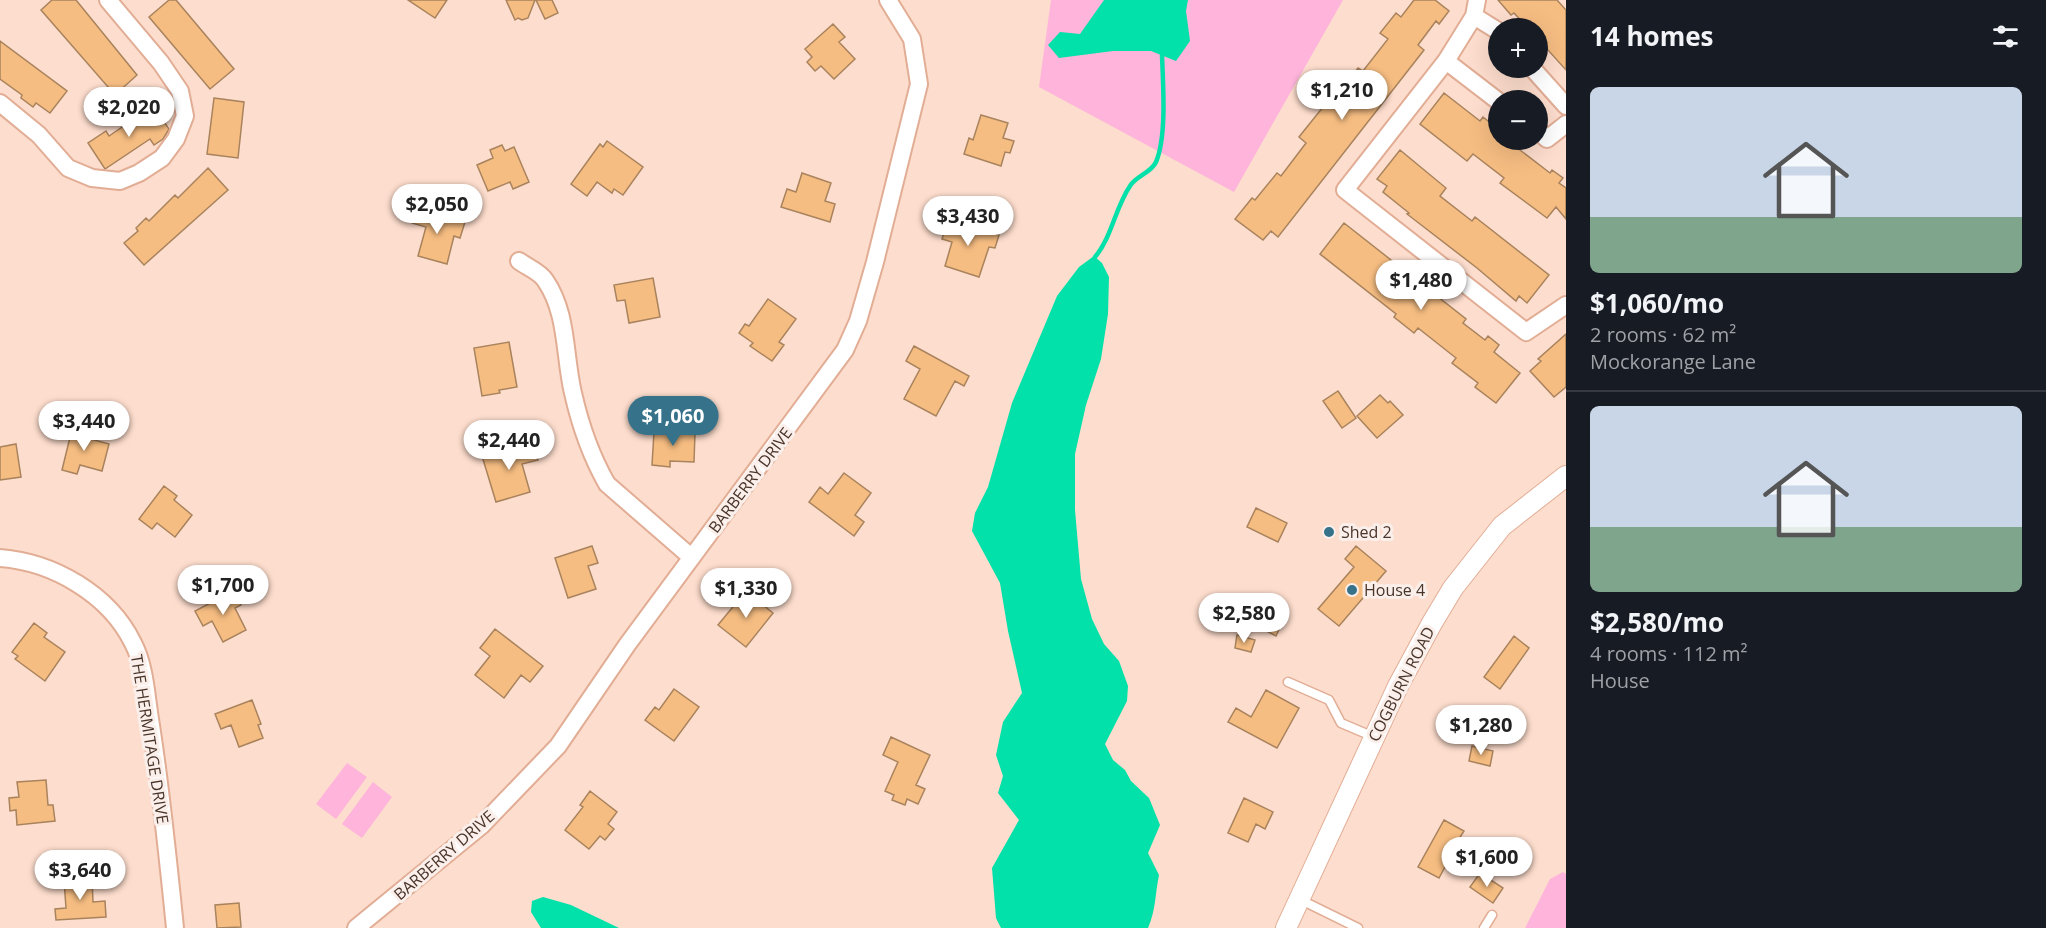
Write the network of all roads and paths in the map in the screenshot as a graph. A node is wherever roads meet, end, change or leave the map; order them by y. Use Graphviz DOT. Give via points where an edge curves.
graph roads {
  1 [pos="108,0"];
  2 [pos="888,0"];
  3 [pos="1476,8"];
  4 [pos="1488,21"];
  5 [pos="1446,61"];
  6 [pos="1541,78"];
  7 [pos="1488,93"];
  8 [pos="0,103"];
  9 [pos="1566,106"];
  10 [pos="1566,127"];
  11 [pos="1548,138"];
  12 [pos="519,261"];
  13 [pos="1566,305"];
  14 [pos="1566,476"];
  15 [pos="691,557"];
  16 [pos="0,558"];
  17 [pos="1288,682"];
  18 [pos="1374,738"];
  19 [pos="1299,898"];
  20 [pos="1492,915"];
  21 [pos="175,928"];
  22 [pos="356,928"];
  23 [pos="1286,928"];
  24 [pos="1358,928"];
  25 [pos="1484,928"];
  1 -- 8 [label="street" via="180,91 185,116 176,139 162,158 120,181 93,178 68,168 39,135"];
  2 -- 15 [label="street, BARBERRY DRIVE" via="912,39 920,84 858,321 846,350"];
  3 -- 4 [label="street"];
  3 -- 5 [label="street"];
  5 -- 7 [label="street"];
  5 -- 13 [label="street" via="1345,190 1526,332"];
  6 -- 9 [label="street"];
  10 -- 11 [label="street"];
  12 -- 15 [label="street" via="544,279 560,309 572,392 590,450 607,484"];
  14 -- 18 [label="street, COGBURN ROAD" via="1502,526 1476,557 1432,623"];
  15 -- 22 [label="street, BARBERRY DRIVE" via="558,746 482,825"];
  16 -- 21 [label="street, THE HERMITAGE DRIVE" via="35,564 74,582 108,609 134,644 141,664 159,774"];
  17 -- 18 [label="lane" via="1329,700 1341,723"];
  18 -- 19 [label="street, COGBURN ROAD"];
  19 -- 23 [label="street, COGBURN ROAD"];
  19 -- 24 [label="lane"];
  20 -- 25 [label="lane"];
}
